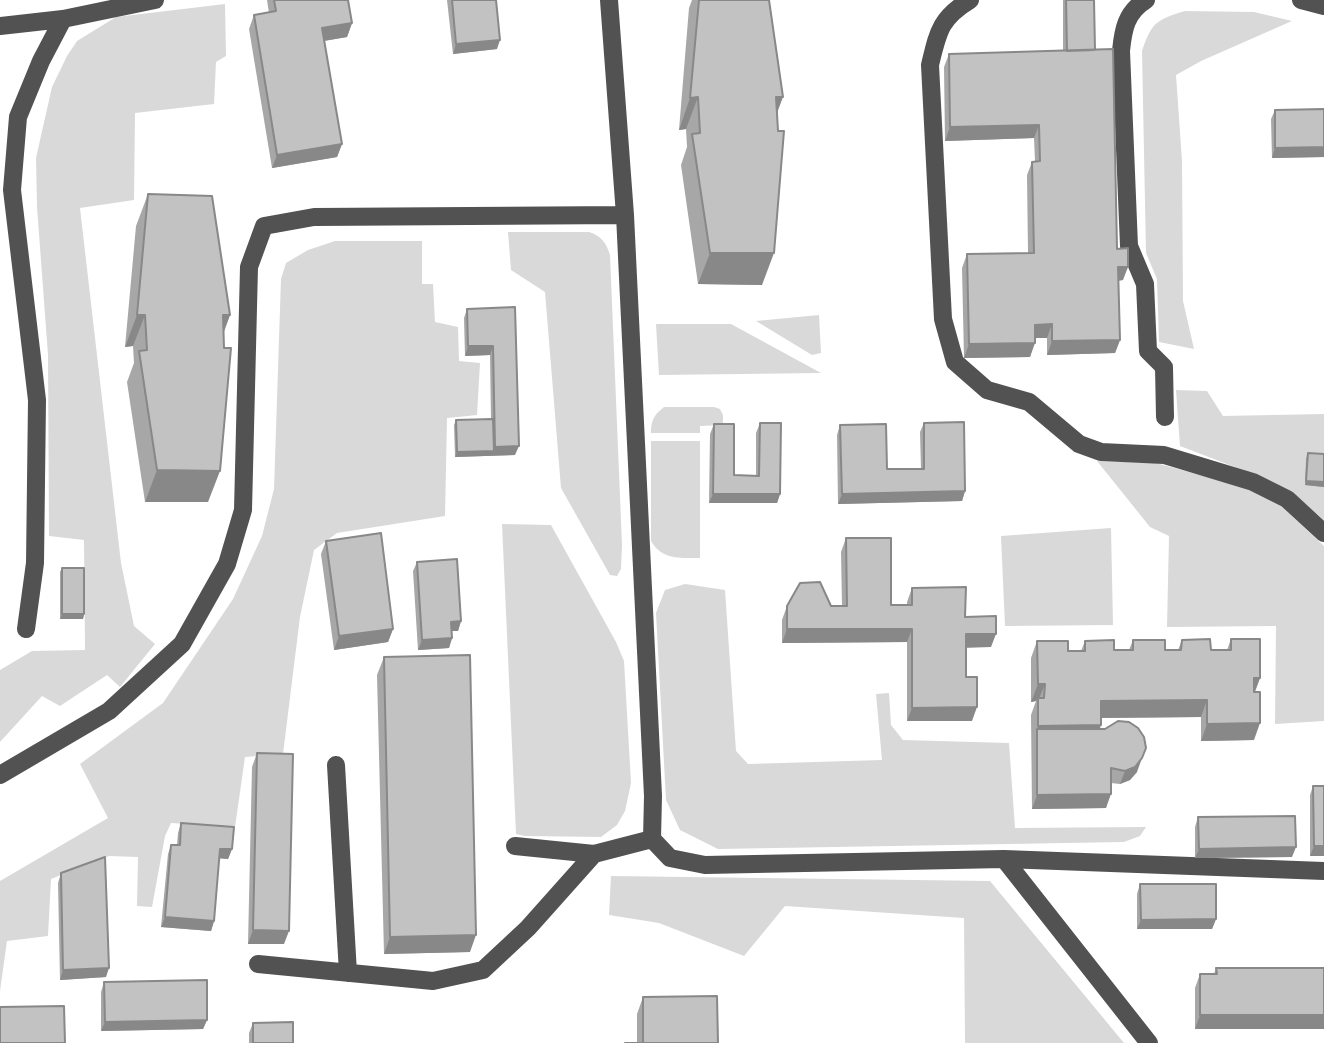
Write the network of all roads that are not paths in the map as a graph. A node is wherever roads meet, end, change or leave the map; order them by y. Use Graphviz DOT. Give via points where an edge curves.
graph roads {
  1 [pos="155,0"];
  2 [pos="609,0"];
  3 [pos="970,0"];
  4 [pos="1146,0"];
  5 [pos="1301,0"];
  6 [pos="1324,6"];
  7 [pos="63,19"];
  8 [pos="0,26"];
  9 [pos="625,215"];
  10 [pos="1165,417"];
  11 [pos="1324,533"];
  12 [pos="26,629"];
  13 [pos="336,765"];
  14 [pos="0,775"];
  15 [pos="652,839"];
  16 [pos="515,846"];
  17 [pos="594,854"];
  18 [pos="1004,859"];
  19 [pos="1324,871"];
  20 [pos="258,964"];
  21 [pos="348,973"];
  22 [pos="1149,1043"];
  1 -- 7 [label="street"];
  2 -- 9 [label="street"];
  3 -- 11 [label="street" via="954,10 939,29 930,65 943,319 955,362 987,390 1029,402 1079,444 1101,452 1164,455 1253,482 1287,499"];
  4 -- 10 [label="street" via="1136,6 1124,25 1121,51 1129,246 1145,284 1148,351 1164,368"];
  5 -- 6 [label="street"];
  7 -- 8 [label="street"];
  7 -- 12 [label="street" via="18,117 12,190 37,400 35,563"];
  9 -- 14 [label="street" via="314,217 264,226 249,267 243,510 227,564 182,644 109,711"];
  9 -- 15 [label="street"];
  13 -- 21 [label="street"];
  15 -- 17 [label="street"];
  15 -- 18 [label="street" via="670,858 705,865"];
  16 -- 17 [label="street"];
  17 -- 21 [label="street" via="483,970 433,981"];
  18 -- 19 [label="street"];
  18 -- 22 [label="street"];
  20 -- 21 [label="street"];
}
